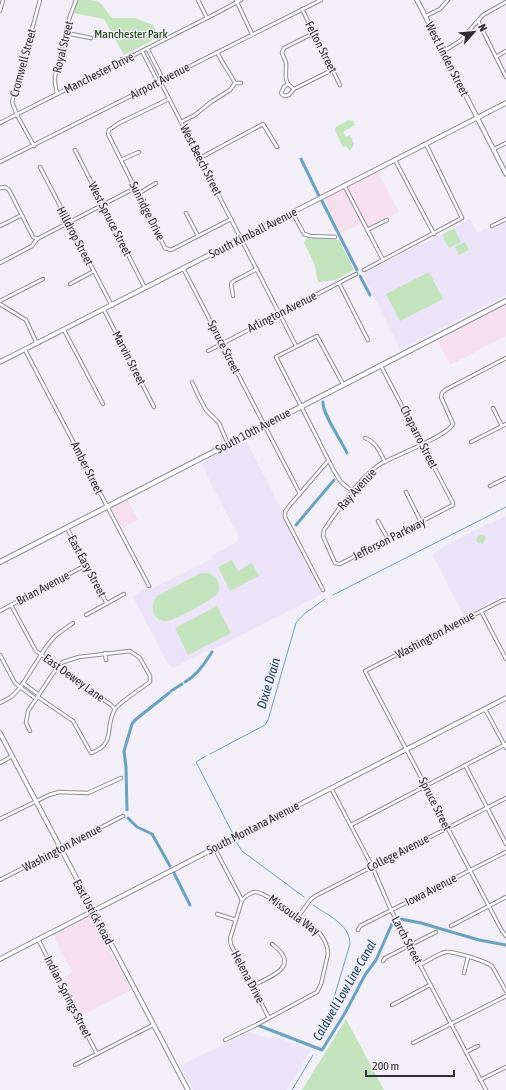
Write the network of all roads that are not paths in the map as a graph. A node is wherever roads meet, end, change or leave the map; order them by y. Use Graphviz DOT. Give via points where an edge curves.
graph roads {
  1 [pos="3,0"];
  2 [pos="40,0"];
  3 [pos="76,0"];
  4 [pos="198,0"];
  5 [pos="241,0"];
  6 [pos="321,0"];
  7 [pos="417,0"];
  8 [pos="448,0"];
  9 [pos="236,1"];
  10 [pos="506,2"];
  11 [pos="302,9"];
  12 [pos="0,11"];
  13 [pos="426,16"];
  14 [pos="207,18"];
  15 [pos="478,21"];
  16 [pos="66,33"];
  17 [pos="314,33"];
  18 [pos="252,34"];
  19 [pos="91,38"];
  20 [pos="147,48"];
  21 [pos="142,51"];
  22 [pos="444,51"];
  23 [pos="506,51"];
  24 [pos="216,52"];
  25 [pos="496,57"];
  26 [pos="332,70"];
  27 [pos="506,77"];
  28 [pos="160,81"];
  29 [pos="235,84"];
  30 [pos="241,84"];
  31 [pos="288,84"];
  32 [pos="340,85"];
  33 [pos="294,89"];
  34 [pos="57,94"];
  35 [pos="169,99"];
  36 [pos="506,102"];
  37 [pos="17,115"];
  38 [pos="477,118"];
  39 [pos="181,122"];
  40 [pos="0,123"];
  41 [pos="506,143"];
  42 [pos="425,144"];
  43 [pos="34,146"];
  44 [pos="276,147"];
  45 [pos="494,149"];
  46 [pos="75,150"];
  47 [pos="139,152"];
  48 [pos="200,158"];
  49 [pos="395,159"];
  50 [pos="121,160"];
  51 [pos="0,162"];
  52 [pos="40,167"];
  53 [pos="506,174"];
  54 [pos="156,183"];
  55 [pos="344,185"];
  56 [pos="0,188"];
  57 [pos="135,188"];
  58 [pos="138,194"];
  59 [pos="102,205"];
  60 [pos="292,212"];
  61 [pos="186,213"];
  62 [pos="22,215"];
  63 [pos="506,218"];
  64 [pos="231,219"];
  65 [pos="386,220"];
  66 [pos="68,223"];
  67 [pos="0,226"];
  68 [pos="492,226"];
  69 [pos="367,230"];
  70 [pos="434,234"];
  71 [pos="198,236"];
  72 [pos="336,237"];
  73 [pos="37,239"];
  74 [pos="241,239"];
  75 [pos="383,260"];
  76 [pos="0,263"];
  77 [pos="183,268"];
  78 [pos="257,269"];
  79 [pos="364,270"];
  80 [pos="94,271"];
  81 [pos="356,274"];
  82 [pos="43,279"];
  83 [pos="339,283"];
  84 [pos="70,284"];
  85 [pos="145,288"];
  86 [pos="233,296"];
  87 [pos="506,300"];
  88 [pos="0,302"];
  89 [pos="112,306"];
  90 [pos="104,310"];
  91 [pos="280,314"];
  92 [pos="64,330"];
  93 [pos="368,340"];
  94 [pos="222,343"];
  95 [pos="37,344"];
  96 [pos="296,346"];
  97 [pos="25,350"];
  98 [pos="208,351"];
  99 [pos="506,358"];
  100 [pos="0,362"];
  101 [pos="381,365"];
  102 [pos="192,382"];
  103 [pos="343,384"];
  104 [pos="103,404"];
  105 [pos="301,406"];
  106 [pos="154,407"];
  107 [pos="493,408"];
  108 [pos="506,424"];
  109 [pos="264,426"];
  110 [pos="502,426"];
  111 [pos="365,438"];
  112 [pos="471,442"];
  113 [pos="422,443"];
  114 [pos="229,444"];
  115 [pos="328,461"];
  116 [pos="385,462"];
  117 [pos="506,478"];
  118 [pos="490,486"];
  119 [pos="353,492"];
  120 [pos="406,492"];
  121 [pos="300,494"];
  122 [pos="107,507"];
  123 [pos="449,508"];
  124 [pos="378,521"];
  125 [pos="421,522"];
  126 [pos="66,528"];
  127 [pos="388,539"];
  128 [pos="332,556"];
  129 [pos="0,562"];
  130 [pos="86,565"];
  131 [pos="149,586"];
  132 [pos="323,590"];
  133 [pos="124,594"];
  134 [pos="506,600"];
  135 [pos="107,604"];
  136 [pos="11,606"];
  137 [pos="0,611"];
  138 [pos="481,611"];
  139 [pos="86,615"];
  140 [pos="73,623"];
  141 [pos="41,654"];
  142 [pos="105,654"];
  143 [pos="0,655"];
  144 [pos="506,659"];
  145 [pos="106,660"];
  146 [pos="58,666"];
  147 [pos="365,671"];
  148 [pos="22,683"];
  149 [pos="20,688"];
  150 [pos="38,697"];
  151 [pos="506,698"];
  152 [pos="0,703"];
  153 [pos="115,709"];
  154 [pos="485,709"];
  155 [pos="30,731"];
  156 [pos="0,733"];
  157 [pos="505,745"];
  158 [pos="407,749"];
  159 [pos="12,756"];
  160 [pos="0,763"];
  161 [pos="465,765"];
  162 [pos="121,778"];
  163 [pos="425,786"];
  164 [pos="332,788"];
  165 [pos="506,798"];
  166 [pos="36,801"];
  167 [pos="487,808"];
  168 [pos="123,816"];
  169 [pos="0,820"];
  170 [pos="350,825"];
  171 [pos="447,829"];
  172 [pos="506,844"];
  173 [pos="214,848"];
  174 [pos="61,849"];
  175 [pos="506,852"];
  176 [pos="372,866"];
  177 [pos="470,870"];
  178 [pos="0,880"];
  179 [pos="506,897"];
  180 [pos="242,900"];
  181 [pos="489,906"];
  182 [pos="391,910"];
  183 [pos="93,911"];
  184 [pos="217,914"];
  185 [pos="298,917"];
  186 [pos="236,920"];
  187 [pos="451,926"];
  188 [pos="358,930"];
  189 [pos="436,932"];
  190 [pos="506,936"];
  191 [pos="38,939"];
  192 [pos="272,944"];
  193 [pos="410,946"];
  194 [pos="468,957"];
  195 [pos="0,959"];
  196 [pos="383,961"];
  197 [pos="420,965"];
  198 [pos="464,973"];
  199 [pos="430,985"];
  200 [pos="252,986"];
  201 [pos="506,991"];
  202 [pos="506,996"];
  203 [pos="392,1005"];
  204 [pos="269,1018"];
  205 [pos="451,1024"];
  206 [pos="153,1025"];
  207 [pos="225,1040"];
  208 [pos="413,1044"];
  209 [pos="478,1046"];
  210 [pos="466,1052"];
  211 [pos="97,1054"];
  212 [pos="75,1065"];
  213 [pos="506,1067"];
  214 [pos="480,1080"];
  215 [pos="188,1090"];
  216 [pos="486,1090"];
  1 -- 12 [label="street"];
  2 -- 37 [label="street, Cromwell Street" via="12,102"];
  3 -- 16 [label="street, Royal Street"];
  4 -- 14 [label="street"];
  5 -- 9 [label="street, Manchester Drive"];
  6 -- 11 [label="street, Airport Avenue"];
  7 -- 13 [label="street, West Linden Street"];
  8 -- 13 [label="street" via="440,9"];
  9 -- 14 [label="street, Manchester Drive"];
  9 -- 18 [label="street"];
  10 -- 15 [label="street" via="490,10"];
  11 -- 17 [label="street, Felton Street"];
  11 -- 18 [label="street, Airport Avenue"];
  13 -- 22 [label="street, West Linden Street"];
  14 -- 20 [label="street, Manchester Drive"];
  15 -- 22 [label="street" via="460,41"];
  15 -- 25 [label="street"];
  16 -- 19 [label="street"];
  16 -- 34 [label="street, Royal Street" via="55,76"];
  17 -- 26 [label="street, Felton Street"];
  17 -- 31 [label="street" via="284,48 282,53 286,61"];
  18 -- 24 [label="street, Airport Avenue"];
  20 -- 21 [label="street, Manchester Drive"];
  20 -- 28 [label="street, West Beech Street"];
  21 -- 28 [label="street, West Beech Street"];
  21 -- 34 [label="street, Manchester Drive"];
  22 -- 38 [label="street, West Linden Street"];
  23 -- 25 [label="street"];
  24 -- 28 [label="street, Airport Avenue"];
  24 -- 29 [label="street"];
  25 -- 27 [label="street"];
  26 -- 32 [label="street, Felton Street"];
  26 -- 33 [label="street"];
  28 -- 35 [label="street, West Beech Street"];
  28 -- 43 [label="street, Airport Avenue"];
  29 -- 30 [label="street"];
  29 -- 39 [label="street" via="195,115"];
  31 -- 33 [label="street"];
  31 -- 33 [label="street" via="282,90 282,95 290,95"];
  34 -- 37 [label="street, Manchester Drive"];
  35 -- 39 [label="street, West Beech Street"];
  35 -- 50 [label="street, Sunridge Drive" via="109,130 108,134"];
  36 -- 38 [label="street, South Kimball Avenue"];
  37 -- 40 [label="street, Manchester Drive"];
  37 -- 43 [label="street, Cromwell Street"];
  38 -- 42 [label="street, South Kimball Avenue"];
  38 -- 45 [label="street, West Linden Street"];
  39 -- 48 [label="street, West Beech Street"];
  41 -- 45 [label="street"];
  42 -- 49 [label="street, South Kimball Avenue"];
  42 -- 70 [label="street" via="462,218"];
  43 -- 51 [label="street, Airport Avenue"];
  44 -- 48 [label="street" via="263,124"];
  45 -- 53 [label="street, West Linden Street"];
  46 -- 59 [label="street, West Spruce Street"];
  47 -- 50 [label="street"];
  48 -- 64 [label="street, West Beech Street"];
  49 -- 55 [label="street, South Kimball Avenue"];
  49 -- 70 [label="street"];
  50 -- 57 [label="street, Sunridge Drive"];
  52 -- 66 [label="street, Hilldrop Street"];
  54 -- 58 [label="street"];
  55 -- 60 [label="street, South Kimball Avenue"];
  55 -- 69 [label="street"];
  56 -- 62 [label="street" via="5,187 9,190"];
  57 -- 58 [label="street, Sunridge Drive"];
  57 -- 59 [label="street"];
  58 -- 71 [label="street, Sunridge Drive" via="167,249 171,250"];
  59 -- 66 [label="street"];
  59 -- 85 [label="street, West Spruce Street"];
  60 -- 72 [label="street" via="304,234"];
  60 -- 74 [label="street, South Kimball Avenue"];
  61 -- 71 [label="street"];
  62 -- 67 [label="street"];
  62 -- 73 [label="street" via="33,237"];
  63 -- 68 [label="street"];
  64 -- 71 [label="street, Sunridge Drive"];
  64 -- 74 [label="street, West Beech Street"];
  65 -- 69 [label="street"];
  66 -- 73 [label="street"];
  66 -- 80 [label="street, Hilldrop Street"];
  69 -- 75 [label="street"];
  70 -- 75 [label="street"];
  73 -- 76 [label="street" via="29,248"];
  74 -- 77 [label="street, South Kimball Avenue"];
  74 -- 78 [label="street, West Beech Street"];
  75 -- 79 [label="street"];
  77 -- 85 [label="street, South Kimball Avenue"];
  77 -- 94 [label="street, Spruce Street"];
  78 -- 86 [label="street" via="231,284"];
  78 -- 91 [label="street, West Beech Street"];
  80 -- 84 [label="street"];
  80 -- 89 [label="street, Hilldrop Street"];
  81 -- 83 [label="street, Arlington Avenue"];
  82 -- 88 [label="street"];
  83 -- 91 [label="street, Arlington Avenue"];
  83 -- 93 [label="street"];
  85 -- 89 [label="street, South Kimball Avenue"];
  87 -- 101 [label="main road, South 10th Avenue"];
  88 -- 95 [label="street" via="26,320"];
  89 -- 90 [label="street, South Kimball Avenue"];
  90 -- 92 [label="street, South Kimball Avenue"];
  90 -- 106 [label="street, Marvin Street"];
  91 -- 94 [label="street, Arlington Avenue"];
  91 -- 96 [label="street, West Beech Street"];
  92 -- 95 [label="street, South Kimball Avenue"];
  92 -- 104 [label="street"];
  94 -- 98 [label="street, Arlington Avenue"];
  94 -- 109 [label="street, Spruce Street"];
  95 -- 97 [label="street, South Kimball Avenue"];
  96 -- 103 [label="street" via="317,336"];
  96 -- 105 [label="street" via="276,357"];
  97 -- 100 [label="street, South Kimball Avenue"];
  97 -- 122 [label="street, Amber Street"];
  99 -- 113 [label="street, Ray Avenue" via="442,393 441,397 453,424 448,430"];
  101 -- 103 [label="main road, South 10th Avenue"];
  101 -- 113 [label="street, Chaparro Street"];
  102 -- 114 [label="street" via="206,410 219,423"];
  103 -- 105 [label="main road, South 10th Avenue"];
  105 -- 109 [label="main road, South 10th Avenue"];
  105 -- 115 [label="street"];
  107 -- 110 [label="street"];
  108 -- 110 [label="street"];
  109 -- 114 [label="main road, South 10th Avenue"];
  109 -- 121 [label="street, Spruce Street"];
  110 -- 112 [label="street"];
  111 -- 116 [label="street" via="377,447"];
  113 -- 116 [label="street, Ray Avenue"];
  113 -- 123 [label="street, Chaparro Street" via="453,503"];
  114 -- 122 [label="main road, South 10th Avenue"];
  115 -- 119 [label="street" via="341,482"];
  115 -- 121 [label="street"];
  116 -- 119 [label="street, Ray Avenue" via="370,473"];
  117 -- 118 [label="street"];
  119 -- 128 [label="street, Ray Avenue" via="324,530 323,536"];
  120 -- 125 [label="street"];
  121 -- 132 [label="street" via="285,512 285,516"];
  122 -- 126 [label="main road, South 10th Avenue"];
  122 -- 131 [label="street, Amber Street"];
  123 -- 125 [label="street, Jefferson Parkway"];
  124 -- 127 [label="street"];
  125 -- 127 [label="street, Jefferson Parkway"];
  126 -- 129 [label="main road, South 10th Avenue"];
  126 -- 130 [label="street, East Easy Street"];
  127 -- 128 [label="street, Jefferson Parkway" via="340,564 335,563"];
  130 -- 135 [label="street, East Easy Street"];
  130 -- 136 [label="street, Brian Avenue"];
  133 -- 135 [label="street"];
  134 -- 138 [label="street, Washington Avenue"];
  135 -- 139 [label="street"];
  136 -- 137 [label="street, Brian Avenue"];
  136 -- 141 [label="street, East Dewey Lane" via="36,651"];
  138 -- 144 [label="street"];
  138 -- 147 [label="street, Washington Avenue"];
  140 -- 141 [label="street" via="55,636"];
  141 -- 146 [label="street, East Dewey Lane"];
  141 -- 148 [label="street"];
  142 -- 145 [label="street"];
  142 -- 146 [label="street" via="80,657"];
  142 -- 153 [label="street" via="130,651 140,658 150,676 150,682"];
  143 -- 149 [label="street" via="15,684"];
  146 -- 150 [label="street"];
  146 -- 153 [label="street, East Dewey Lane" via="70,678"];
  147 -- 158 [label="street, Spruce Street"];
  148 -- 149 [label="street"];
  148 -- 150 [label="street"];
  149 -- 150 [label="street"];
  149 -- 152 [label="street"];
  150 -- 153 [label="street" via="73,721 91,753 106,743"];
  150 -- 155 [label="street" via="26,718"];
  151 -- 154 [label="street, South Montana Avenue"];
  154 -- 157 [label="street"];
  154 -- 158 [label="street, South Montana Avenue"];
  156 -- 159 [label="street, East Ustick Road"];
  157 -- 161 [label="street"];
  158 -- 163 [label="street, Spruce Street"];
  158 -- 164 [label="street, South Montana Avenue"];
  159 -- 160 [label="street"];
  159 -- 166 [label="street, East Ustick Road"];
  161 -- 163 [label="street"];
  161 -- 167 [label="street"];
  162 -- 166 [label="street" via="88,793 59,792"];
  163 -- 170 [label="street"];
  163 -- 171 [label="street, Spruce Street"];
  164 -- 170 [label="street, Larch Street"];
  164 -- 173 [label="street, South Montana Avenue"];
  165 -- 167 [label="street, College Avenue"];
  166 -- 169 [label="street"];
  166 -- 174 [label="street, East Ustick Road"];
  167 -- 171 [label="street, College Avenue"];
  167 -- 172 [label="street"];
  168 -- 174 [label="street, Washington Avenue"];
  170 -- 176 [label="street, Larch Street"];
  171 -- 176 [label="street, College Avenue"];
  171 -- 177 [label="street, Spruce Street"];
  173 -- 180 [label="street"];
  173 -- 183 [label="street, South Montana Avenue"];
  174 -- 178 [label="street, Washington Avenue"];
  174 -- 183 [label="street, East Ustick Road"];
  175 -- 177 [label="street, Iowa Avenue"];
  176 -- 182 [label="street, Larch Street"];
  176 -- 185 [label="street, College Avenue" via="314,897"];
  177 -- 181 [label="street, Spruce Street"];
  177 -- 182 [label="street, Iowa Avenue"];
  179 -- 181 [label="street"];
  180 -- 185 [label="street, Missoula Way" via="254,892 259,892"];
  180 -- 186 [label="street, Helena Drive"];
  181 -- 187 [label="street"];
  181 -- 190 [label="street, Spruce Street"];
  182 -- 188 [label="street, Iowa Avenue" via="360,926"];
  182 -- 193 [label="street, Larch Street"];
  183 -- 191 [label="street, South Montana Avenue"];
  183 -- 206 [label="street, East Ustick Road"];
  184 -- 186 [label="street"];
  185 -- 204 [label="street, Missoula Way" via="322,935 328,949 328,959 320,988 313,996"];
  186 -- 200 [label="street, Helena Drive" via="230,942"];
  189 -- 193 [label="street"];
  191 -- 195 [label="street, South Montana Avenue"];
  191 -- 211 [label="street, Indian Springs Street"];
  192 -- 200 [label="street" via="284,954 285,963 277,973"];
  193 -- 196 [label="street"];
  193 -- 197 [label="street, Larch Street"];
  194 -- 197 [label="street" via="445,952"];
  194 -- 198 [label="street"];
  194 -- 201 [label="street" via="492,966"];
  197 -- 199 [label="street, Larch Street"];
  199 -- 203 [label="street"];
  199 -- 205 [label="street, Larch Street"];
  200 -- 204 [label="street, Helena Drive"];
  202 -- 205 [label="street"];
  204 -- 207 [label="street, Missoula Way"];
  205 -- 208 [label="street"];
  205 -- 210 [label="street, Larch Street"];
  206 -- 211 [label="street"];
  206 -- 215 [label="street, East Ustick Road"];
  209 -- 210 [label="street"];
  210 -- 214 [label="street, Larch Street"];
  211 -- 212 [label="street"];
  213 -- 214 [label="street"];
  214 -- 216 [label="street, Larch Street"];
}
